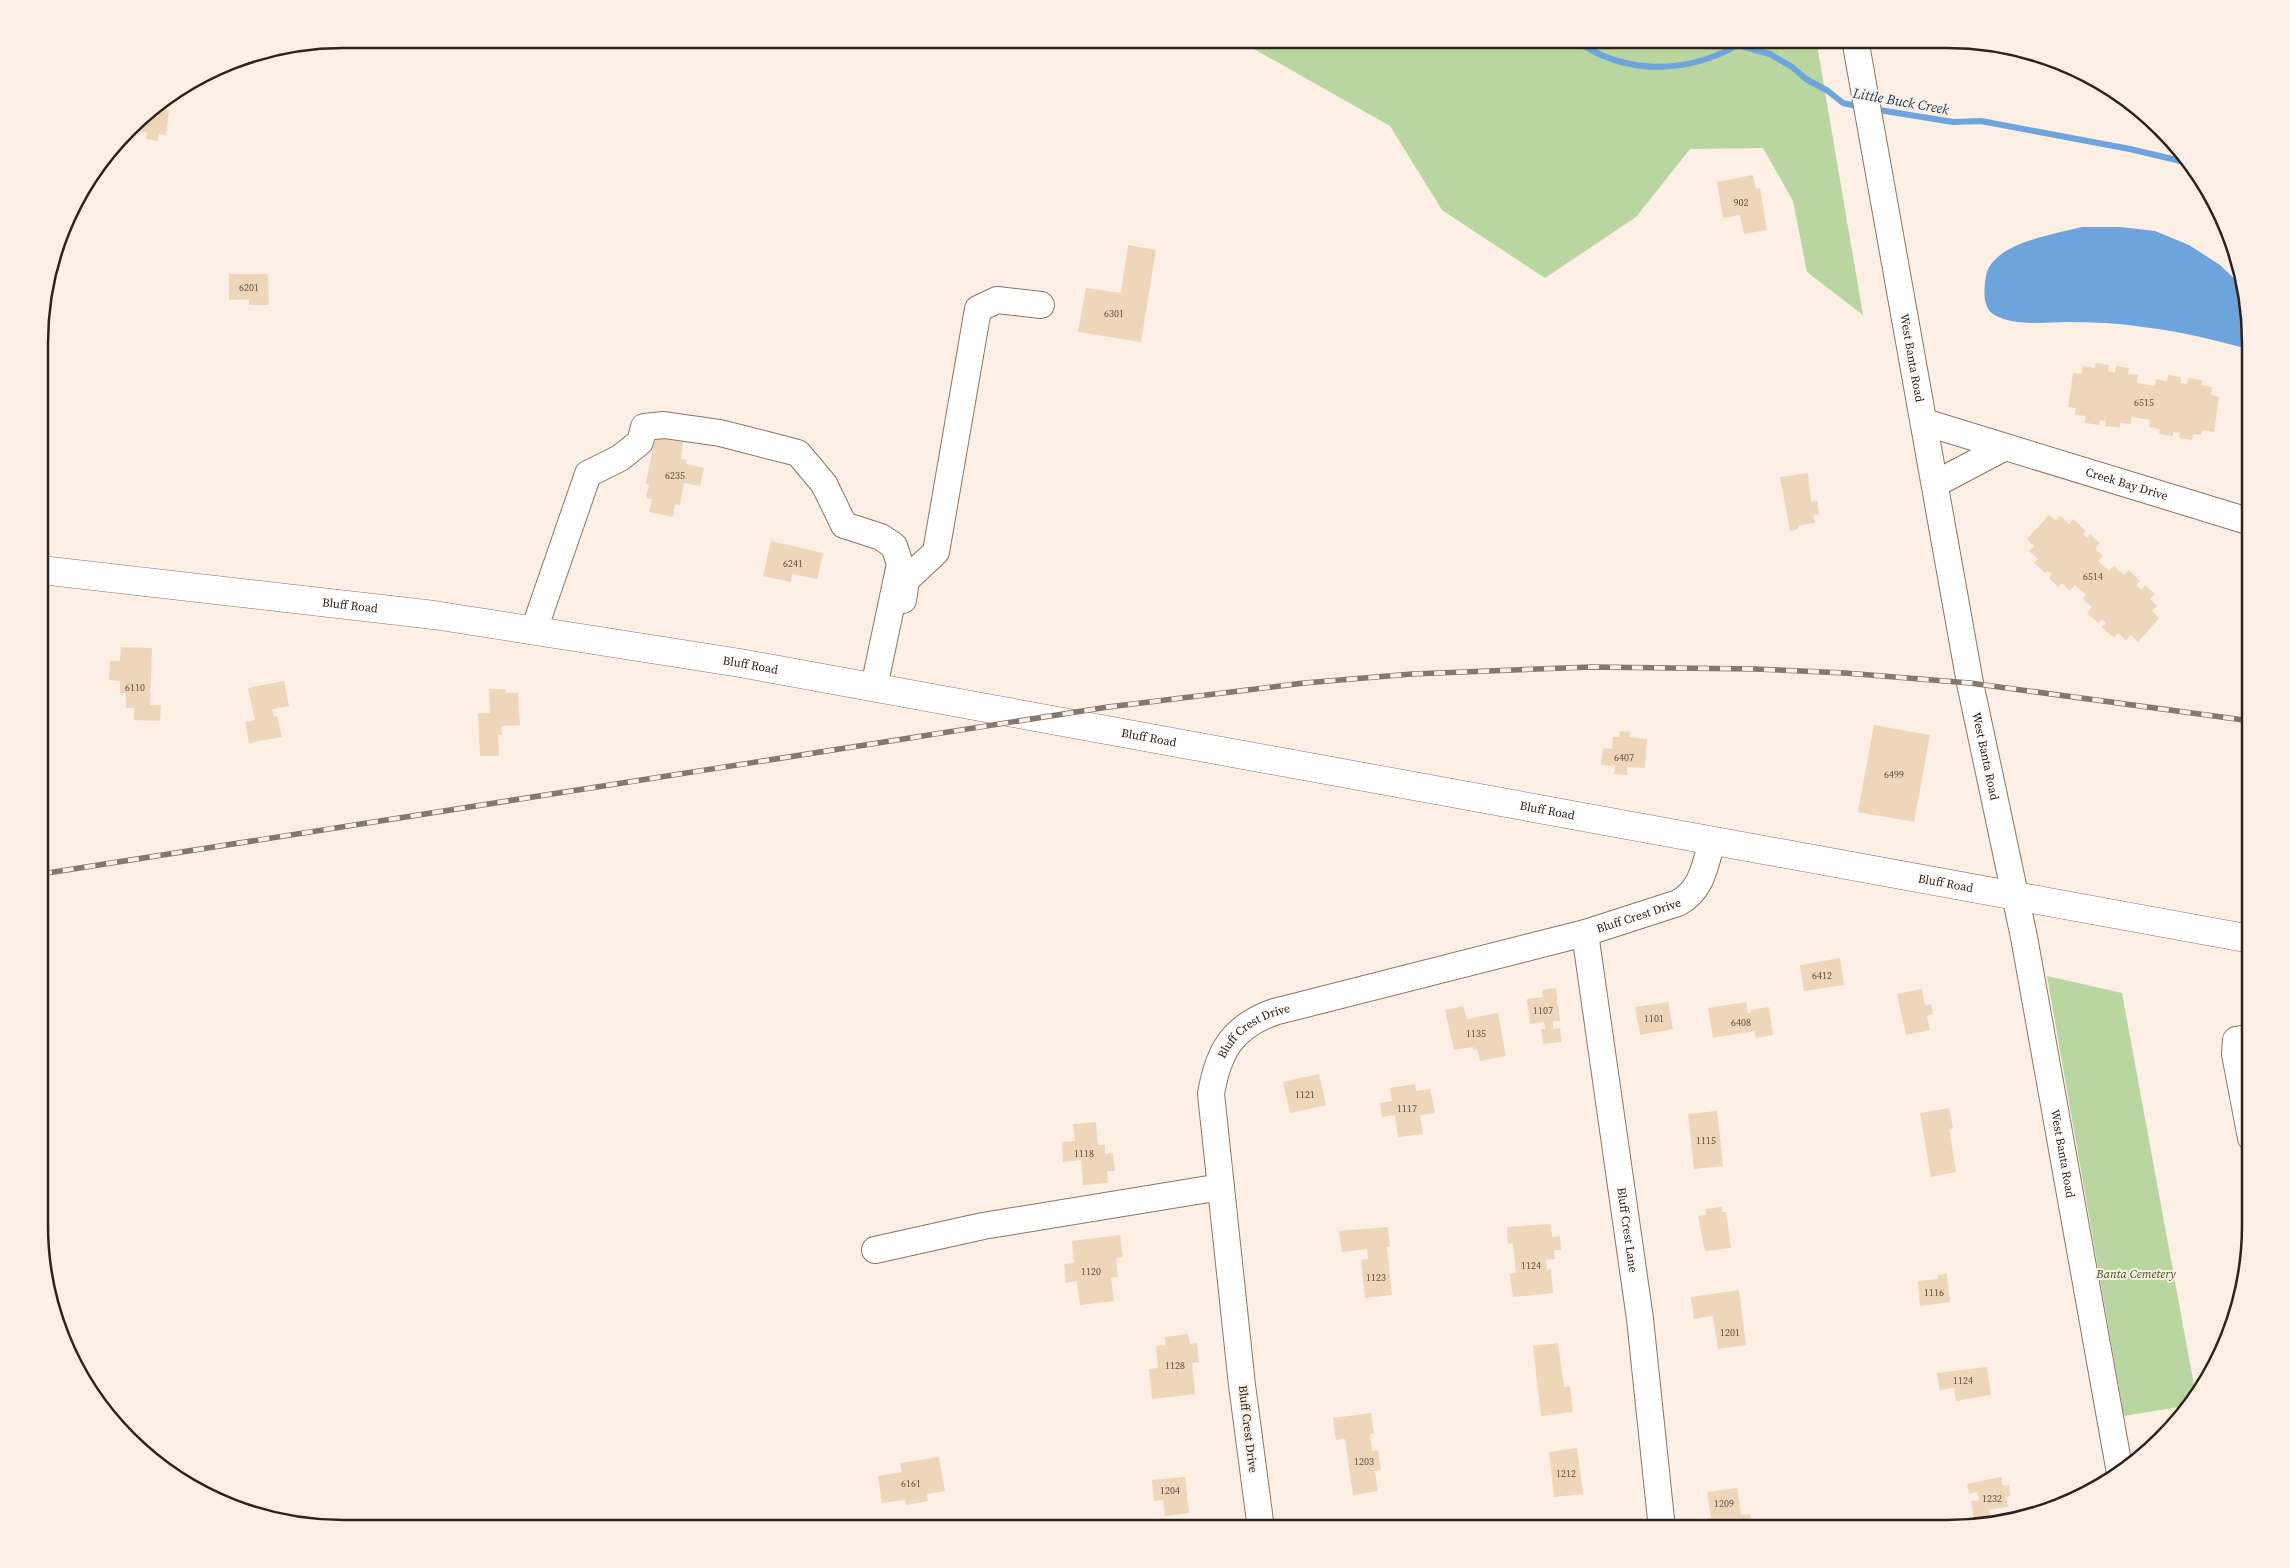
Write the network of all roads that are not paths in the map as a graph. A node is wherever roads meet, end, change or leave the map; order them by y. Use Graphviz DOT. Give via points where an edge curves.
graph roads {
  1 [pos="1857,48"];
  2 [pos="1041,305"];
  3 [pos="1924,422"];
  4 [pos="2005,447"];
  5 [pos="1935,484"];
  6 [pos="2242,519"];
  7 [pos="48,571"];
  8 [pos="534,630"];
  9 [pos="880,688"];
  10 [pos="1712,841"];
  11 [pos="2014,897"];
  12 [pos="1585,933"];
  13 [pos="2242,937"];
  14 [pos="2242,1039"];
  15 [pos="2242,1091"];
  16 [pos="1221,1187"];
  17 [pos="875,1250"];
  18 [pos="2119,1466"];
  19 [pos="1260,1520"];
  20 [pos="1661,1520"];
  1 -- 3 [label="street, West Banta Road"];
  2 -- 9 [label="street" via="997,300 978,309 936,552 906,580"];
  3 -- 4 [label="street, Creek Bay Drive"];
  3 -- 5 [label="street, West Banta Road"];
  4 -- 5 [label="street"];
  4 -- 6 [label="street, Creek Bay Drive"];
  5 -- 11 [label="street, West Banta Road" via="1970,683"];
  7 -- 8 [label="main road, Bluff Road" via="378,608"];
  8 -- 9 [label="main road, Bluff Road"];
  8 -- 9 [label="street" via="588,474 620,458 640,442 644,427 664,425 720,433 798,453 824,484 844,525 881,537 894,546 900,564"];
  9 -- 10 [label="main road, Bluff Road"];
  10 -- 11 [label="main road, Bluff Road"];
  10 -- 12 [label="street, Bluff Crest Drive" via="1701,880 1688,897"];
  11 -- 13 [label="main road, Bluff Road"];
  11 -- 18 [label="street, West Banta Road" via="2024,937"];
  12 -- 16 [label="street, Bluff Crest Drive" via="1274,1012 1248,1025 1226,1046 1216,1064 1211,1094"];
  12 -- 20 [label="street, Bluff Crest Lane" via="1640,1319"];
  14 -- 15 [label="street" via="2236,1040 2235,1054"];
  16 -- 17 [label="street" via="983,1226"];
  16 -- 19 [label="street, Bluff Crest Drive"];
}
